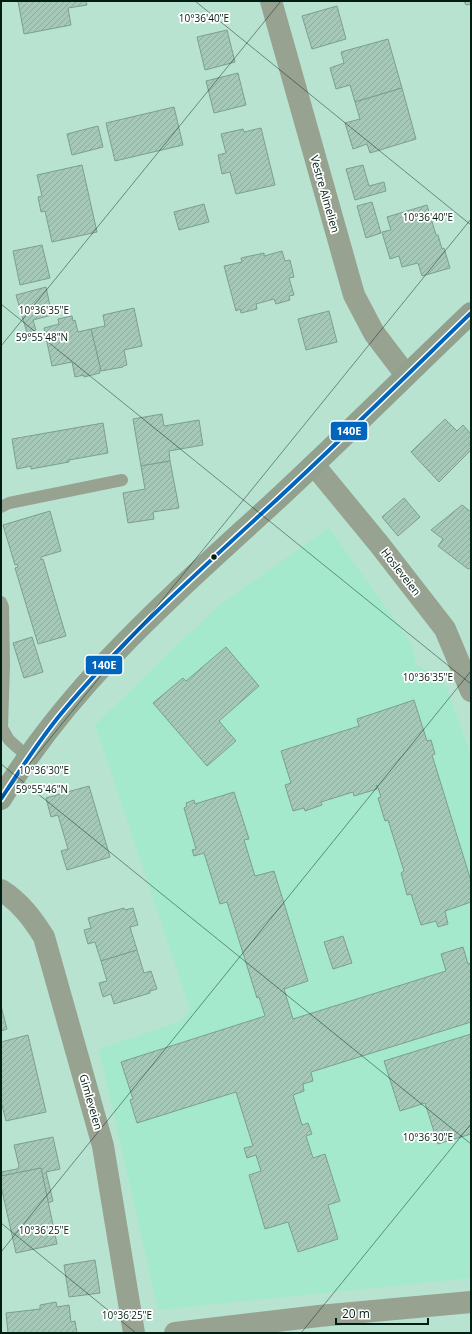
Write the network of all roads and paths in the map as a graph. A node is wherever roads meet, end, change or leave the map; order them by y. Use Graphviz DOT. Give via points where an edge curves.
graph roads {
  1 [pos="271,1"];
  2 [pos="471,313"];
  3 [pos="406,375"];
  4 [pos="314,465"];
  5 [pos="122,480"];
  6 [pos="1,507"];
  7 [pos="1,602"];
  8 [pos="471,691"];
  9 [pos="28,757"];
  10 [pos="1,799"];
  11 [pos="1,890"];
  12 [pos="471,1302"];
  13 [pos="134,1333"];
  14 [pos="174,1333"];
  1 -- 3 [label="street, Vestre Almelien" via="354,295 374,333"];
  2 -- 3 [label="main road"];
  3 -- 4 [label="main road"];
  4 -- 8 [label="street, Hosleveien" via="380,544 445,629"];
  4 -- 9 [label="main road" via="124,644 74,699"];
  5 -- 6 [label="lane" via="9,503"];
  7 -- 9 [label="lane" via="4,665 2,728 9,740"];
  9 -- 10 [label="main road"];
  11 -- 13 [label="street, Gimleveien" via="31,916 44,937 103,1146"];
  12 -- 14 [label="street"];
}
